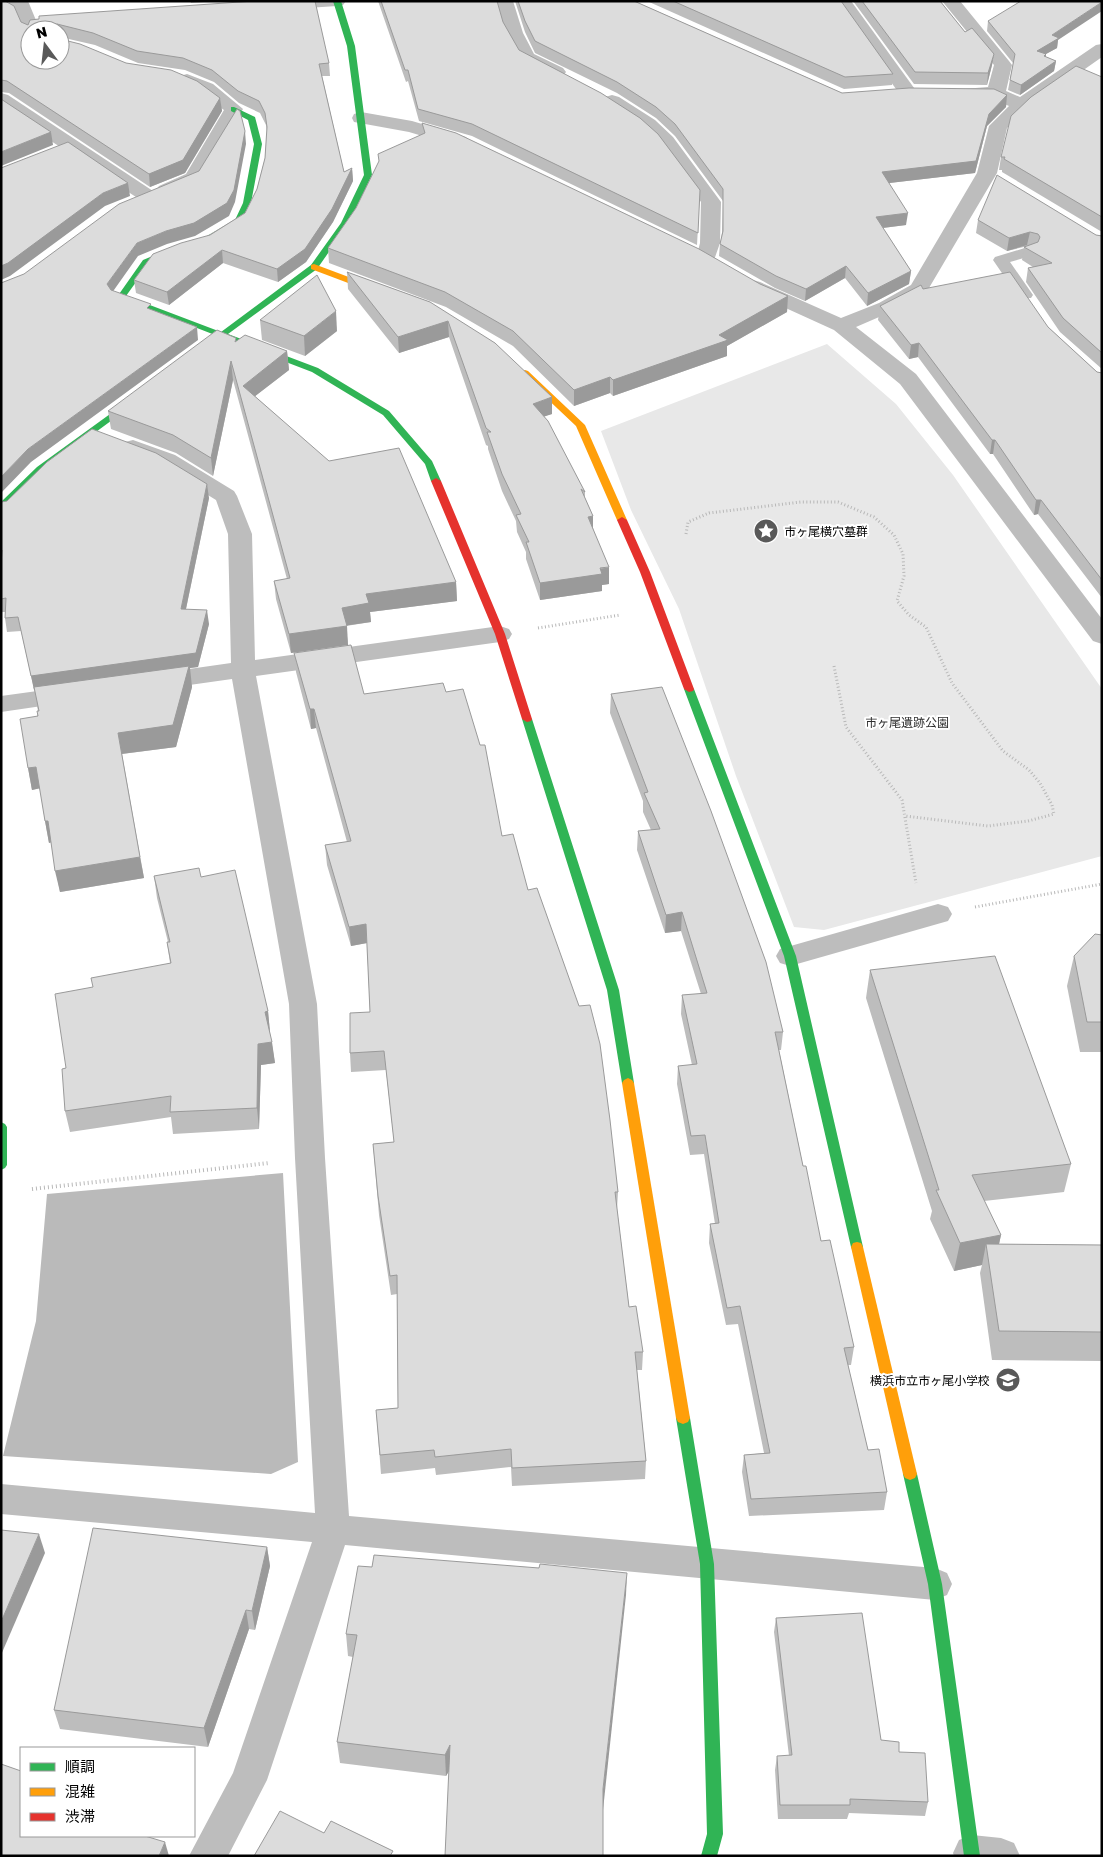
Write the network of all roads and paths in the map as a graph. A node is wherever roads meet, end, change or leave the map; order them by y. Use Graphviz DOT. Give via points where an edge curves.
graph roads {
  1 [pos="16,1"];
  2 [pos="337,1"];
  3 [pos="504,1"];
  4 [pos="842,1"];
  5 [pos="951,1"];
  6 [pos="257,6"];
  7 [pos="28,20"];
  8 [pos="1097,60"];
  9 [pos="168,75"];
  10 [pos="570,78"];
  11 [pos="593,91"];
  12 [pos="908,92"];
  13 [pos="928,92"];
  14 [pos="957,92"];
  15 [pos="889,93"];
  16 [pos="996,93"];
  17 [pos="1,99"];
  18 [pos="1021,105"];
  19 [pos="234,109"];
  20 [pos="361,118"];
  21 [pos="73,145"];
  22 [pos="473,146"];
  23 [pos="55,153"];
  24 [pos="150,197"];
  25 [pos="131,204"];
  26 [pos="1028,252"];
  27 [pos="314,267"];
  28 [pos="394,296"];
  29 [pos="1032,306"];
  30 [pos="841,326"];
  31 [pos="223,334"];
  32 [pos="200,351"];
  33 [pos="518,366"];
  34 [pos="146,391"];
  35 [pos="92,431"];
  36 [pos="1,508"];
  37 [pos="686,534"];
  38 [pos="658,610"];
  39 [pos="500,634"];
  40 [pos="1102,636"];
  41 [pos="834,666"];
  42 [pos="243,670"];
  43 [pos="136,685"];
  44 [pos="98,690"];
  45 [pos="1,704"];
  46 [pos="904,816"];
  47 [pos="1102,884"];
  48 [pos="938,914"];
  49 [pos="912,921"];
  50 [pos="790,956"];
  51 [pos="1,1127"];
  52 [pos="310,1158"];
  53 [pos="1,1165"];
  54 [pos="30,1189"];
  55 [pos="1,1499"];
  56 [pos="332,1529"];
  57 [pos="707,1564"];
  58 [pos="935,1584"];
  59 [pos="982,1855"];
  60 [pos="208,1856"];
  61 [pos="709,1856"];
  1 -- 7 [label="street" via="20,2"];
  2 -- 6 [label="street"];
  2 -- 20 [label="street" via="351,46"];
  3 -- 10 [label="street" via="514,33 527,57"];
  4 -- 12 [label="street"];
  5 -- 16 [label="street" via="1003,65"];
  8 -- 18 [label="street"];
  9 -- 19 [label="street" via="206,88"];
  11 -- 30 [label="street" via="648,124 666,141 712,202 710,243 713,264 767,294"];
  12 -- 13 [label="street"];
  12 -- 15 [label="street"];
  14 -- 16 [label="street"];
  16 -- 18 [label="street"];
  17 -- 21 [label="street"];
  18 -- 30 [label="street" via="998,126 995,178 919,289"];
  19 -- 24 [label="street" via="193,178"];
  19 -- 31 [label="street" via="252,118 258,144 247,203 238,221 204,242 146,262 121,298"];
  20 -- 22 [label="street" via="412,127"];
  20 -- 27 [label="street" via="368,175 345,223"];
  21 -- 23 [label="street"];
  21 -- 24 [label="street"];
  24 -- 25 [label="street"];
  26 -- 29 [label="lane" via="1001,260"];
  27 -- 28 [label="street"];
  27 -- 31 [label="street"];
  30 -- 40 [label="street" via="908,379"];
  31 -- 32 [label="street"];
  31 -- 39 [label="street" via="315,370 386,413 429,463"];
  33 -- 38 [label="street" via="580,425 645,572"];
  34 -- 35 [label="street"];
  35 -- 36 [label="street" via="40,469"];
  35 -- 42 [label="street" via="167,460 226,496 240,534"];
  37 -- 46 [label="path" via="688,522 709,513 801,502 838,502 874,517 894,535 903,554 904,576 897,601 926,627 952,683 1003,750 1040,783 1054,814 1028,822 988,826"];
  38 -- 39 [label="path"];
  38 -- 50 [label="street"];
  39 -- 42 [label="street"];
  39 -- 57 [label="street" via="613,990"];
  41 -- 46 [label="path" via="846,727 902,800"];
  42 -- 43 [label="street"];
  42 -- 52 [label="street" via="303,1004"];
  44 -- 45 [label="street"];
  46 -- 49 [label="path" via="916,876"];
  47 -- 48 [label="path"];
  48 -- 49 [label="street"];
  49 -- 50 [label="street"];
  50 -- 58 [label="street"];
  51 -- 53 [label="street"];
  52 -- 54 [label="path"];
  52 -- 56 [label="street"];
  55 -- 56 [label="street"];
  56 -- 57 [label="street"];
  56 -- 60 [label="street" via="249,1780"];
  57 -- 58 [label="street"];
  57 -- 61 [label="street" via="715,1834"];
  58 -- 59 [label="street"];
}
